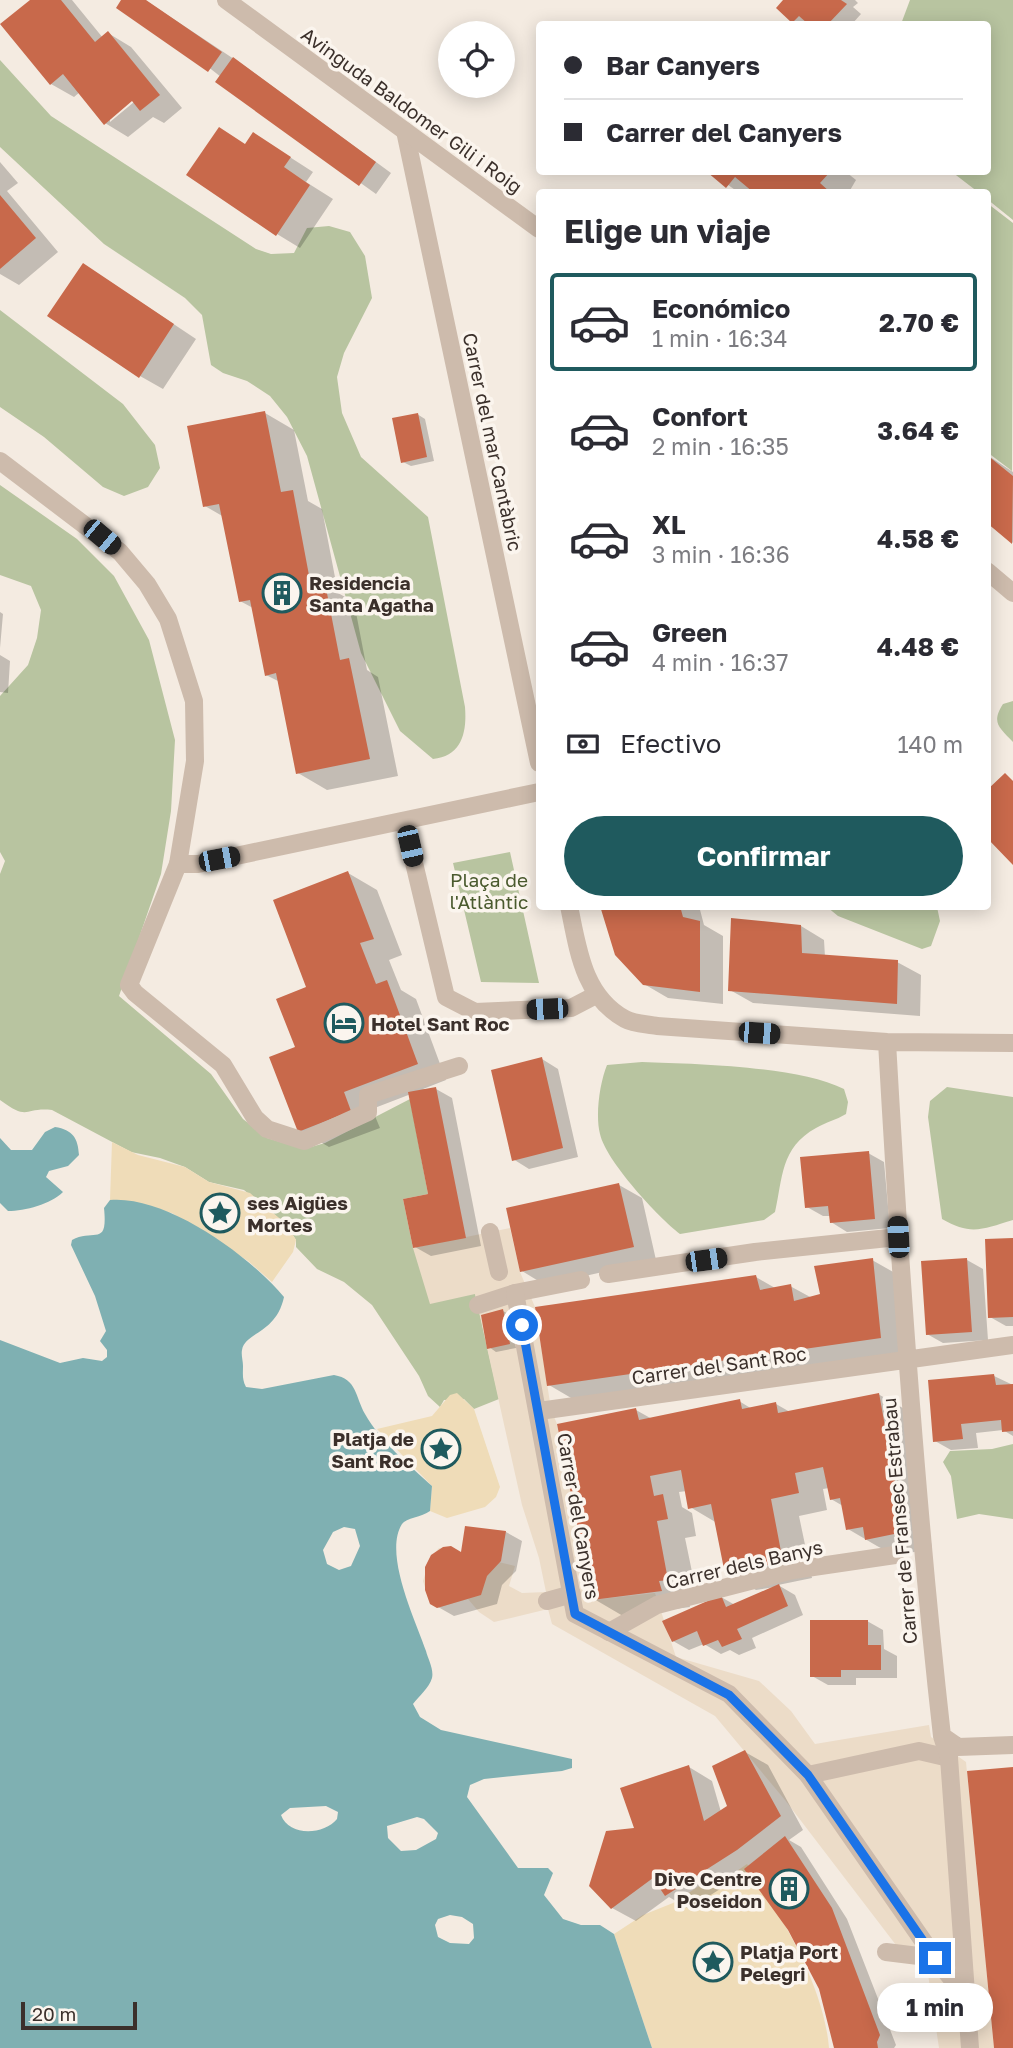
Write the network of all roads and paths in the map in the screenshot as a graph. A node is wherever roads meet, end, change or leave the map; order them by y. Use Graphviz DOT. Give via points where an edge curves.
graph roads {
  1 [pos="226,0"];
  2 [pos="405,131"];
  3 [pos="536,227"];
  4 [pos="0,461"];
  5 [pos="991,574"];
  6 [pos="1011,589"];
  7 [pos="536,749"];
  8 [pos="536,794"];
  9 [pos="404,821"];
  10 [pos="178,864"];
  11 [pos="570,910"];
  12 [pos="596,995"];
  13 [pos="887,1042"];
  14 [pos="1013,1043"];
  15 [pos="459,1066"];
  16 [pos="490,1232"];
  17 [pos="898,1237"];
  18 [pos="499,1272"];
  19 [pos="608,1274"];
  20 [pos="581,1280"];
  21 [pos="515,1293"];
  22 [pos="478,1305"];
  23 [pos="1013,1345"];
  24 [pos="905,1359"];
  25 [pos="539,1411"];
  26 [pos="895,1555"];
  27 [pos="572,1594"];
  28 [pos="547,1601"];
  29 [pos="609,1632"];
  30 [pos="942,1736"];
  31 [pos="1013,1745"];
  32 [pos="949,1758"];
  33 [pos="808,1775"];
  34 [pos="886,1952"];
  35 [pos="935,1958"];
  36 [pos="964,1994"];
  37 [pos="970,2048"];
  1 -- 2 [label="street, Avinguda Baldomer Gili i Roig"];
  2 -- 3 [label="street, Avinguda Baldomer Gili i Roig"];
  2 -- 7 [label="street, Carrer del mar Cantàbric"];
  4 -- 10 [label="street" via="120,552 168,619 194,701 194,761"];
  5 -- 6 [label="street"];
  8 -- 9 [label="street"];
  9 -- 10 [label="street" via="198,864"];
  9 -- 12 [label="street" via="446,997 475,1012 571,1008"];
  10 -- 15 [label="street" via="129,985 223,1065 255,1118 267,1129 303,1141 368,1112 368,1095"];
  11 -- 12 [label="street" via="583,971"];
  12 -- 13 [label="street" via="626,1020 657,1026"];
  13 -- 14 [label="street"];
  13 -- 17 [label="street, Carrer de Fransec Estrabau"];
  16 -- 18 [label="street"];
  17 -- 19 [label="street"];
  17 -- 24 [label="street, Carrer de Fransec Estrabau"];
  20 -- 21 [label="street"];
  21 -- 22 [label="street"];
  21 -- 25 [label="street, Carrer del Canyers"];
  23 -- 24 [label="street, Carrer del Sant Roc"];
  24 -- 25 [label="street, Carrer del Sant Roc"];
  24 -- 30 [label="street, Carrer de Fransec Estrabau"];
  25 -- 27 [label="street, Carrer del Canyers"];
  26 -- 29 [label="street, Carrer dels Banys" via="793,1570 657,1605"];
  27 -- 28 [label="street"];
  27 -- 29 [label="street, Carrer del Canyers" via="575,1614"];
  29 -- 33 [label="street, Carrer del Canyers" via="729,1695"];
  30 -- 31 [label="street" via="958,1747"];
  30 -- 32 [label="street, Carrer de Fransec Estrabau"];
  32 -- 33 [label="street" via="919,1751"];
  32 -- 36 [label="street, Carrer de Fransec Estrabau"];
  33 -- 35 [label="street, Carrer del Canyers"];
  34 -- 35 [label="street"];
  35 -- 36 [label="street, Carrer del Canyers"];
  36 -- 37 [label="street, Carrer de Fransec Estrabau"];
}
